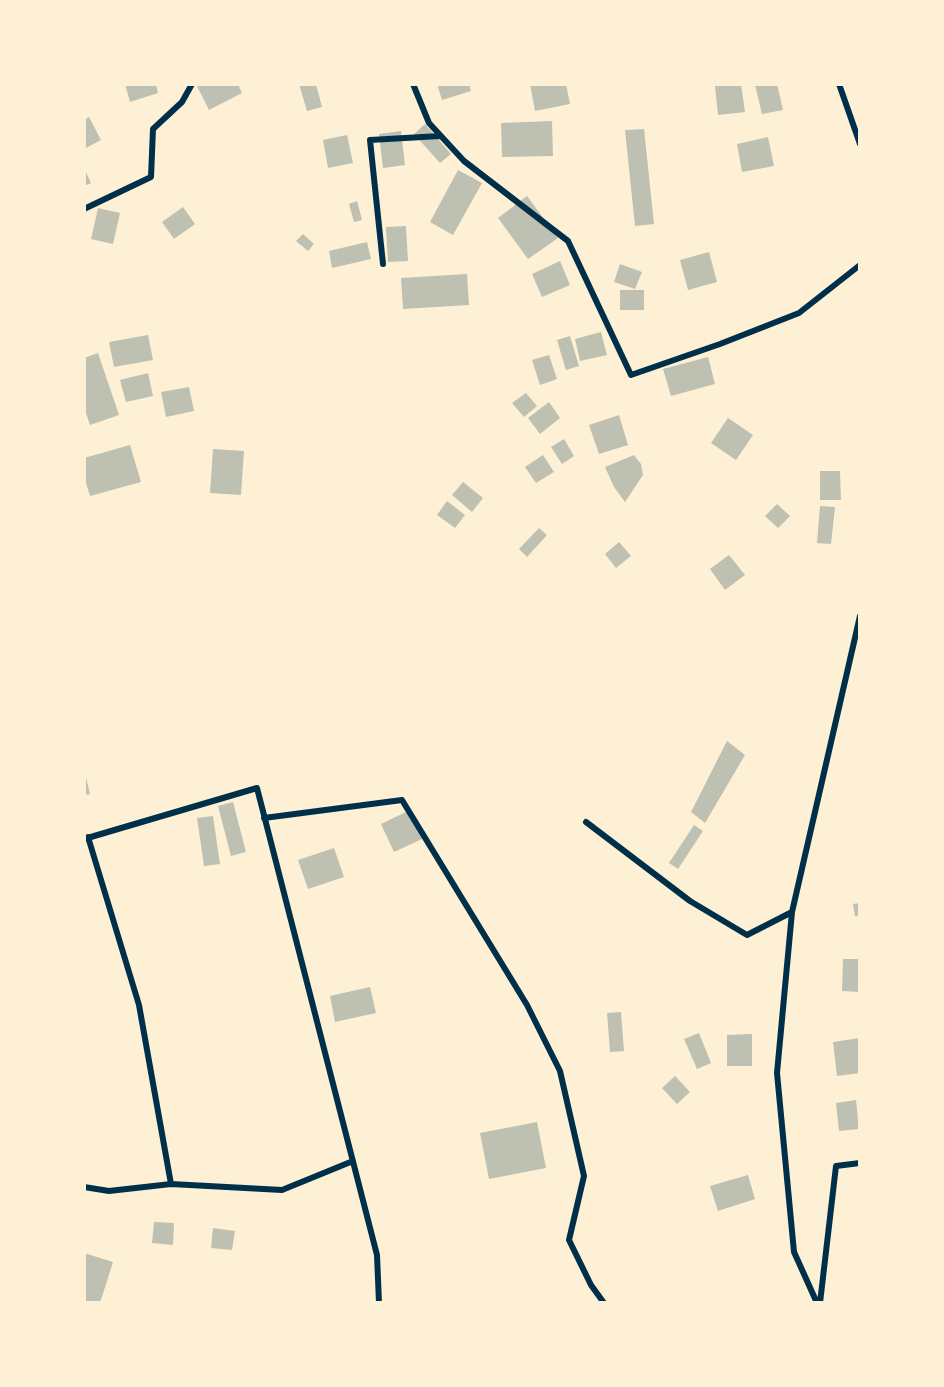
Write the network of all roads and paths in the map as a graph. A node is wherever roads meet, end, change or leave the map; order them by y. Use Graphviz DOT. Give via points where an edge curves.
graph roads {
  1 [pos="192,84"];
  2 [pos="413,84"];
  3 [pos="839,84"];
  4 [pos="440,136"];
  5 [pos="860,144"];
  6 [pos="84,209"];
  7 [pos="383,264"];
  8 [pos="860,265"];
  9 [pos="860,616"];
  10 [pos="264,818"];
  11 [pos="586,822"];
  12 [pos="86,838"];
  13 [pos="792,912"];
  14 [pos="352,1161"];
  15 [pos="860,1163"];
  16 [pos="171,1184"];
  17 [pos="84,1187"];
  18 [pos="379,1303"];
  19 [pos="604,1303"];
  20 [pos="819,1303"];
  1 -- 6 [label="street" via="182,102 153,129 151,177"];
  2 -- 4 [label="street" via="429,123"];
  3 -- 5 [label="street"];
  4 -- 7 [label="street" via="370,140"];
  4 -- 8 [label="street" via="464,161 568,240 631,375 799,314"];
  9 -- 13 [label="street"];
  10 -- 12 [label="street" via="257,788"];
  10 -- 14 [label="street"];
  10 -- 19 [label="street" via="402,800 527,1005 560,1071 584,1176 569,1240"];
  11 -- 13 [label="street" via="690,901 747,935"];
  12 -- 16 [label="street" via="139,1005"];
  13 -- 20 [label="street" via="777,1073 794,1252"];
  14 -- 16 [label="street" via="282,1190"];
  14 -- 18 [label="street" via="377,1255"];
  15 -- 20 [label="street" via="836,1166"];
  16 -- 17 [label="street" via="109,1191"];
}
